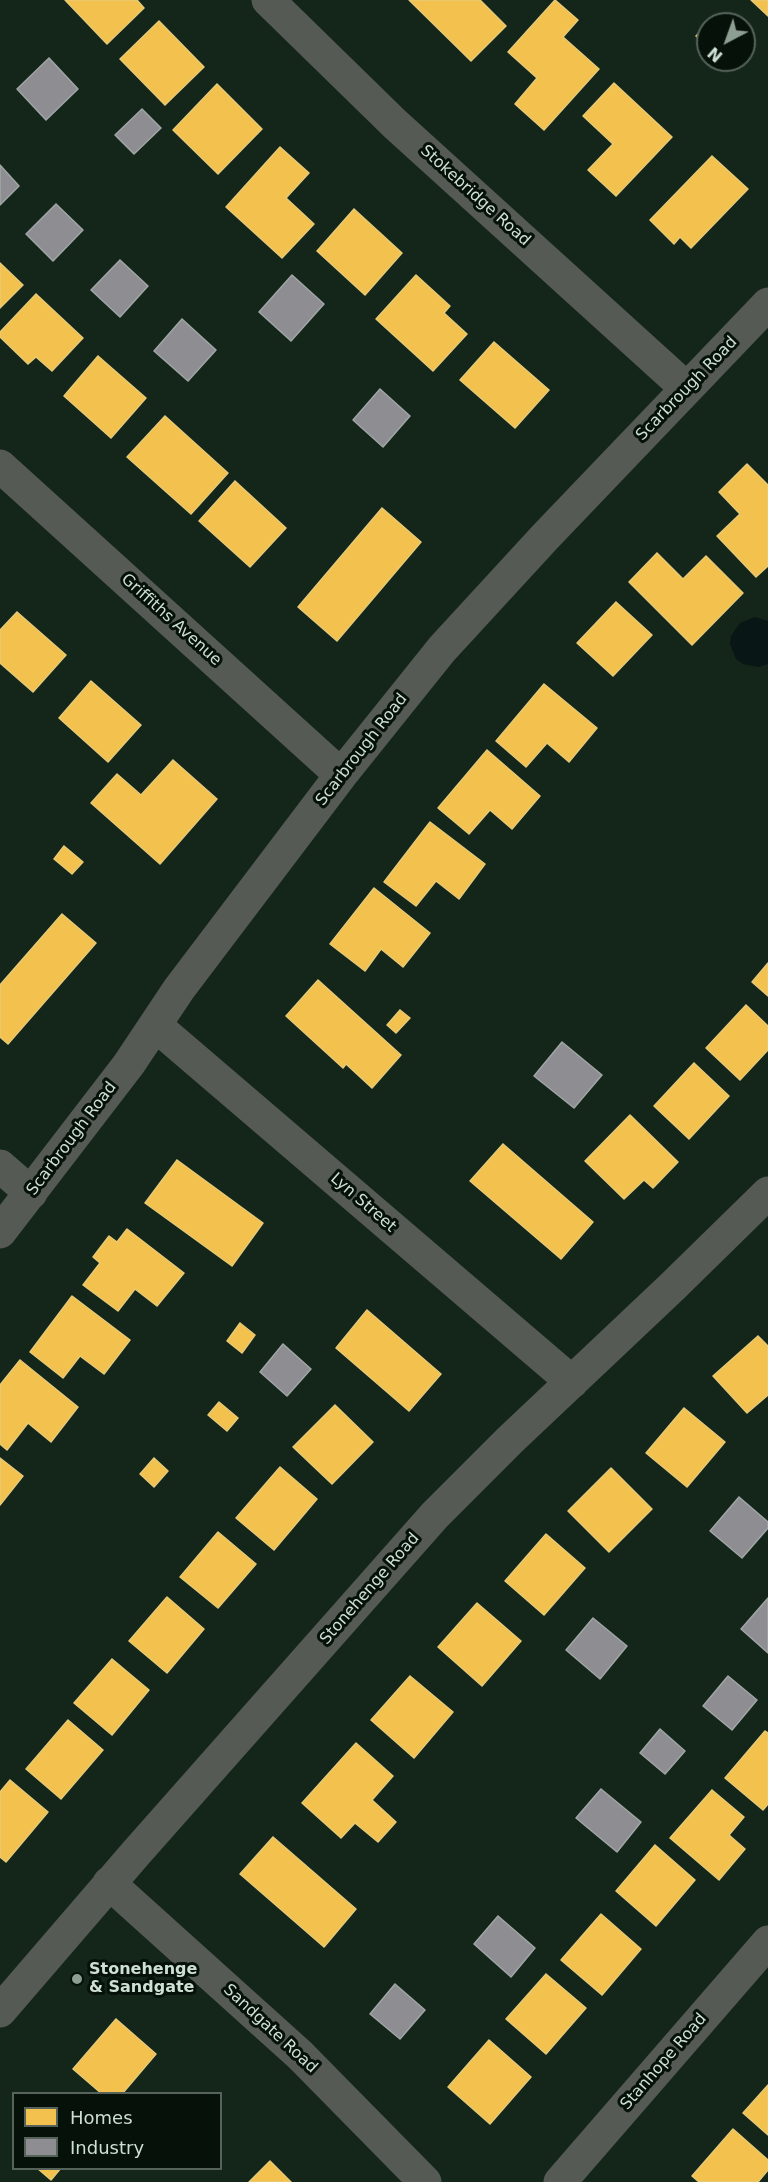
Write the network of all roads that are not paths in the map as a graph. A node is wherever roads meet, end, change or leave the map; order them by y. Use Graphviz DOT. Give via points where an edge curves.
graph roads {
  1 [pos="268,0"];
  2 [pos="768,304"];
  3 [pos="686,388"];
  4 [pos="0,466"];
  5 [pos="341,775"];
  6 [pos="155,1025"];
  7 [pos="0,1166"];
  8 [pos="31,1193"];
  9 [pos="768,1193"];
  10 [pos="0,1232"];
  11 [pos="572,1382"];
  12 [pos="109,1883"];
  13 [pos="768,1942"];
  14 [pos="0,2011"];
  15 [pos="425,2182"];
  16 [pos="560,2182"];
  1 -- 3 [label="street, Stokebridge Road" via="395,124"];
  2 -- 3 [label="street, Scarbrough Road"];
  3 -- 5 [label="street, Scarbrough Road" via="442,650"];
  4 -- 5 [label="street, Griffiths Avenue"];
  5 -- 6 [label="street, Scarbrough Road"];
  6 -- 8 [label="street, Scarbrough Road"];
  6 -- 11 [label="street, Lyn Street"];
  7 -- 8 [label="street"];
  8 -- 10 [label="street, Scarbrough Road"];
  9 -- 11 [label="street, Stonehenge Road"];
  11 -- 12 [label="street, Stonehenge Road" via="435,1515"];
  12 -- 14 [label="street, Stonehenge Road"];
  12 -- 15 [label="street, Sandgate Road" via="300,2055"];
  13 -- 16 [label="street, Stanhope Road"];
}
